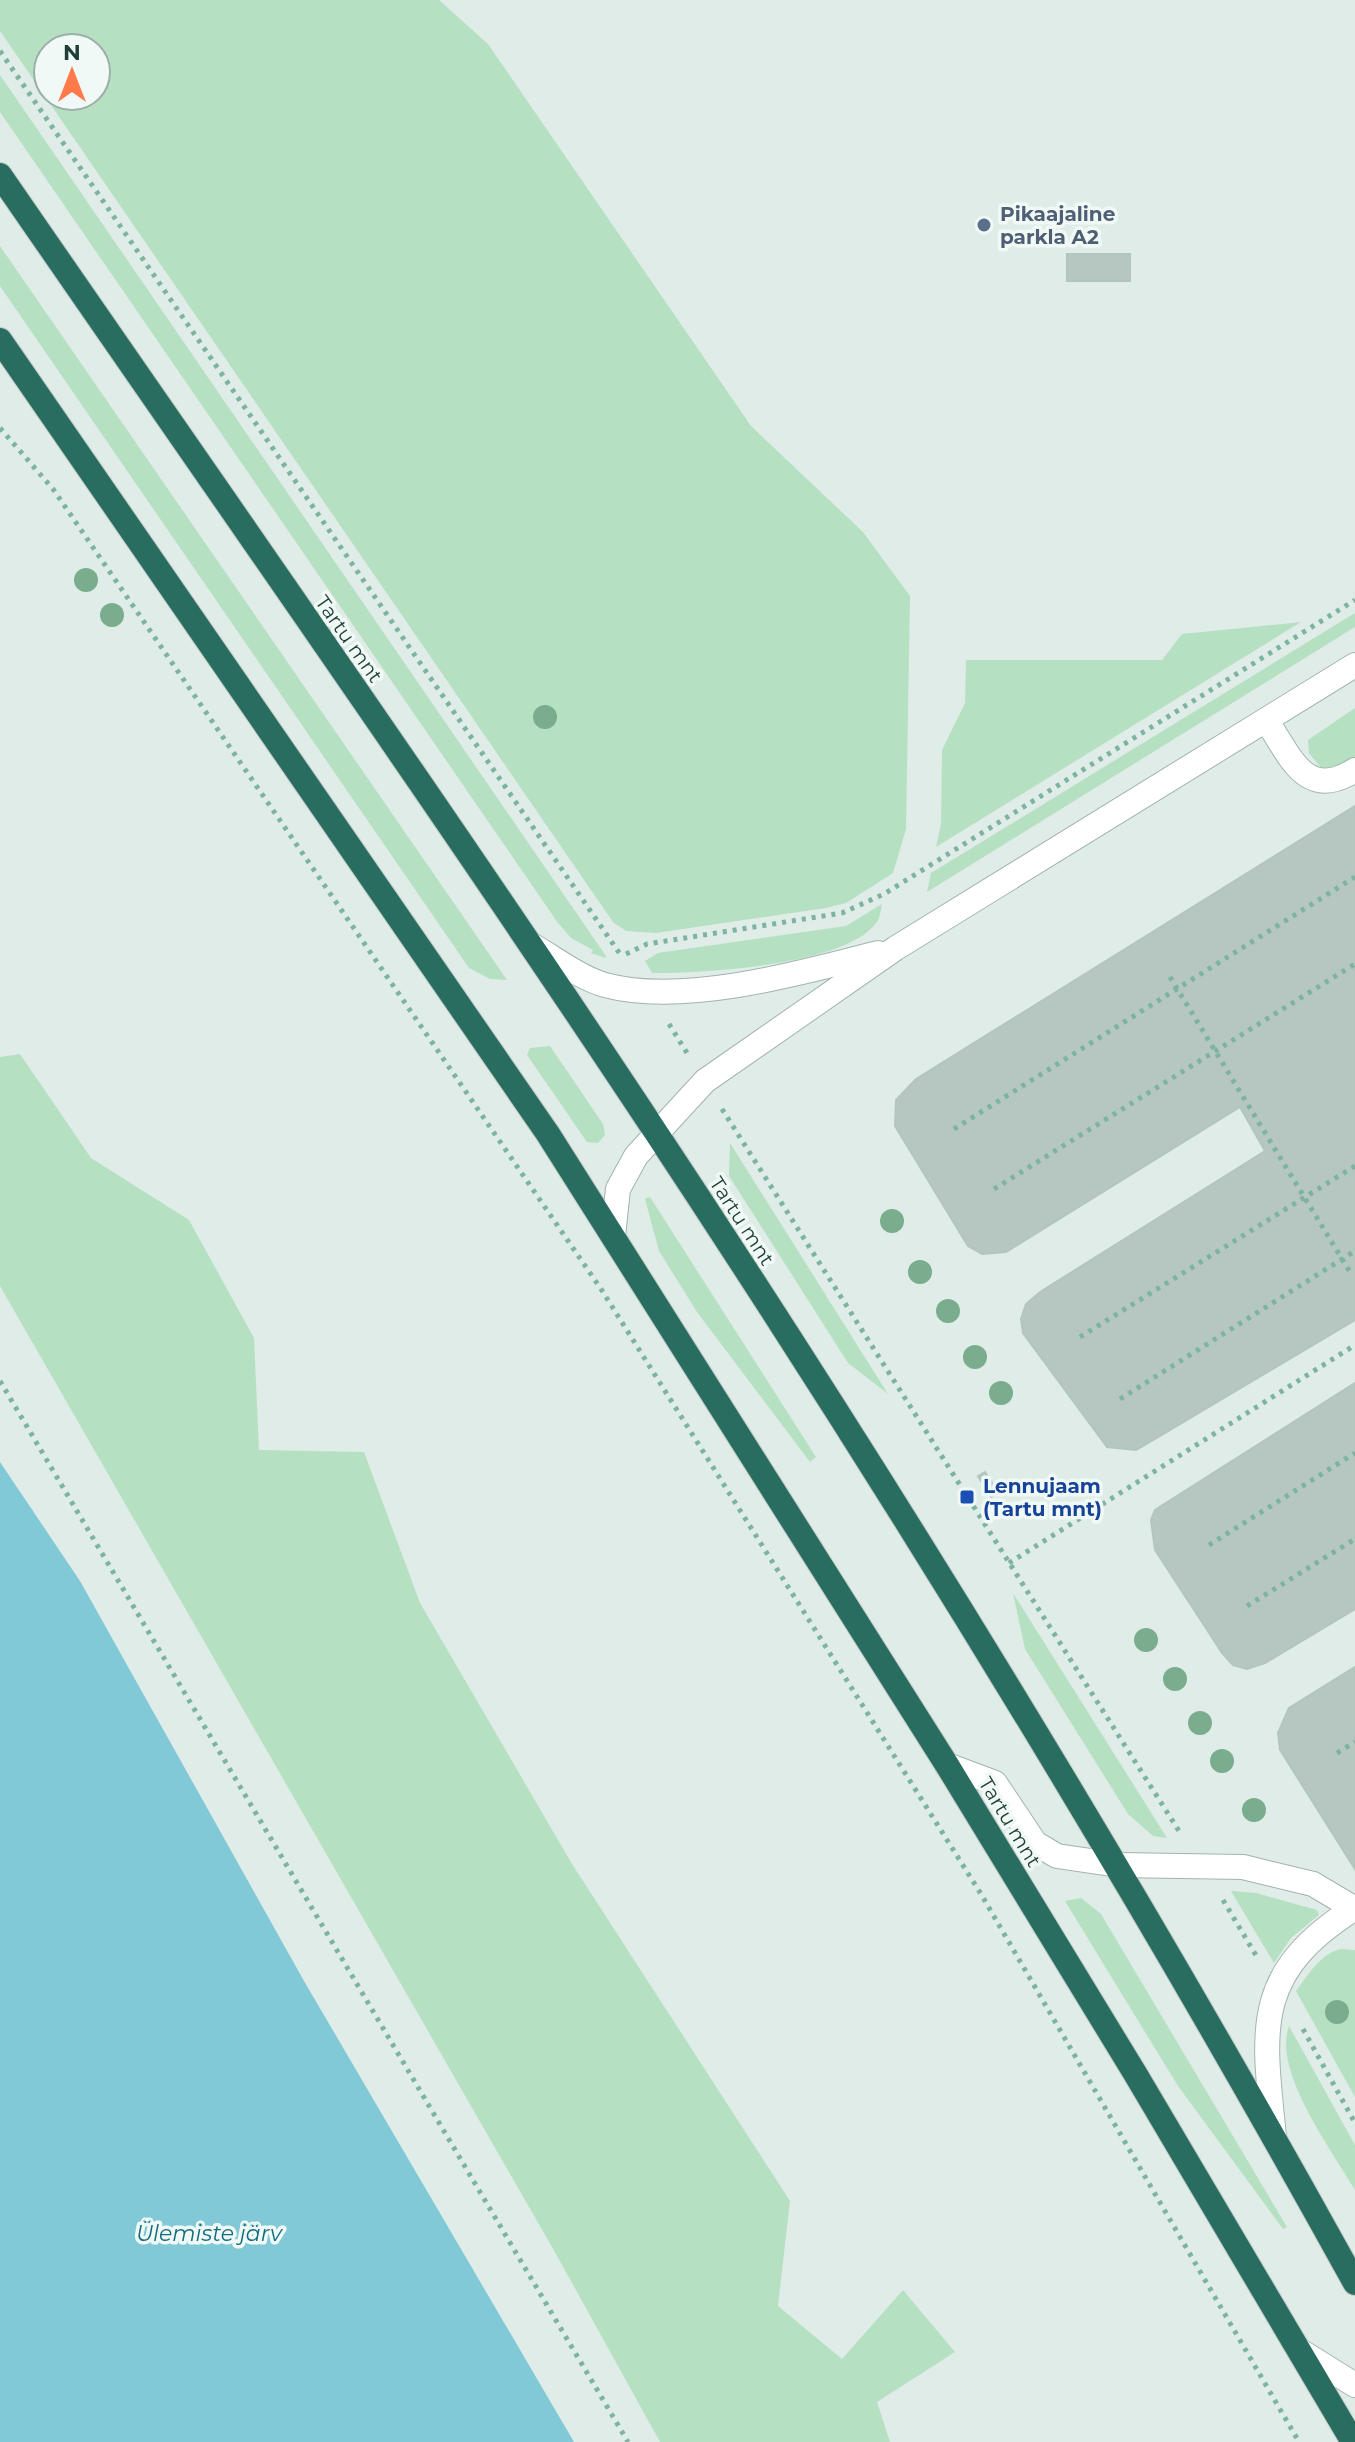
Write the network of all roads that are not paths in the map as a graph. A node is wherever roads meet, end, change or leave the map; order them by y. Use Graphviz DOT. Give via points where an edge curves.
graph roads {
  1 [pos="0,175"];
  2 [pos="0,340"];
  3 [pos="1355,665"];
  4 [pos="1266,720"];
  5 [pos="1355,770"];
  6 [pos="530,944"];
  7 [pos="896,948"];
  8 [pos="656,1132"];
  9 [pos="613,1236"];
  10 [pos="947,1765"];
  11 [pos="1118,1865"];
  12 [pos="1355,1908"];
  13 [pos="1274,2136"];
  14 [pos="1355,2283"];
  15 [pos="1302,2352"];
  16 [pos="1355,2385"];
  17 [pos="1353,2442"];
  1 -- 6 [label="highway, Tartu mnt"];
  2 -- 9 [label="highway, Tartu mnt"];
  3 -- 4 [label="street"];
  4 -- 5 [label="street" via="1302,773 1315,781 1330,782"];
  4 -- 7 [label="street"];
  6 -- 7 [label="street" via="603,984 646,991 797,975"];
  6 -- 8 [label="highway, Tartu mnt"];
  7 -- 8 [label="street" via="705,1081"];
  8 -- 9 [label="street" via="618,1189"];
  8 -- 11 [label="highway, Tartu mnt"];
  9 -- 10 [label="highway, Tartu mnt"];
  10 -- 11 [label="street" via="995,1783 1035,1843 1057,1856"];
  10 -- 15 [label="highway, Tartu mnt"];
  11 -- 12 [label="street" via="1243,1867 1313,1884"];
  11 -- 13 [label="highway, Tartu mnt"];
  12 -- 13 [label="street" via="1306,1944 1285,1971 1272,2002 1266,2056"];
  13 -- 14 [label="highway, Tartu mnt"];
  15 -- 16 [label="street"];
  15 -- 17 [label="highway, Tartu mnt"];
}
